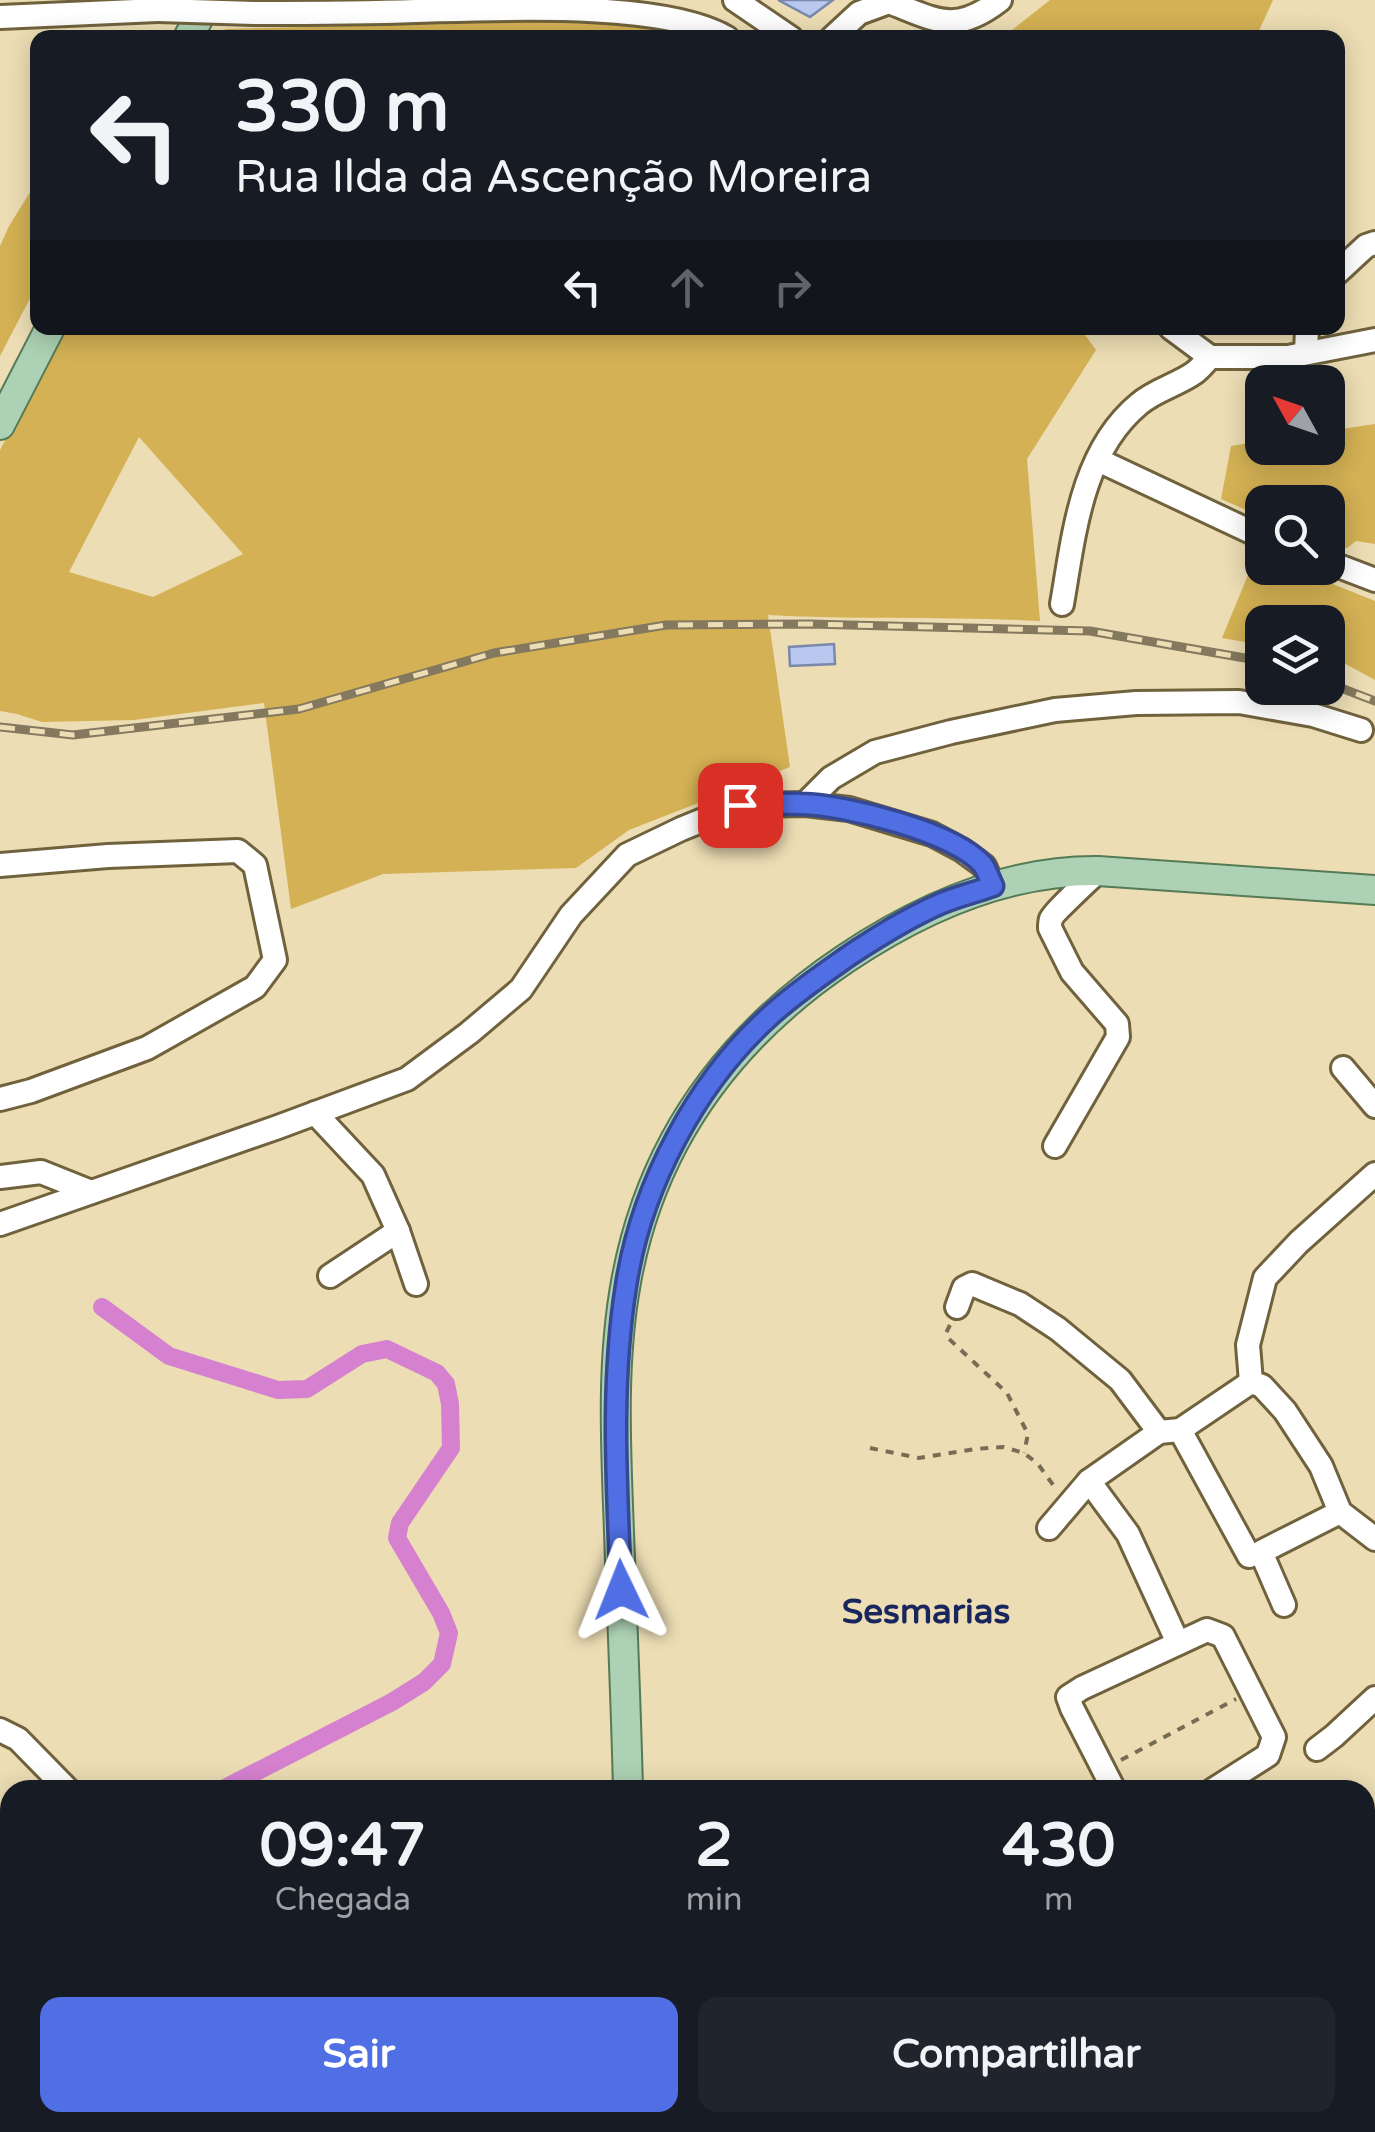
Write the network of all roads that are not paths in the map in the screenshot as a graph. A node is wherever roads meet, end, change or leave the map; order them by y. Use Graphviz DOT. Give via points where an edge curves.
graph roads {
  1 [pos="208,0"];
  2 [pos="224,0"];
  3 [pos="734,0"];
  4 [pos="1000,0"];
  5 [pos="533,3"];
  6 [pos="288,7"];
  7 [pos="0,18"];
  8 [pos="192,30"];
  9 [pos="208,30"];
  10 [pos="717,30"];
  11 [pos="778,30"];
  12 [pos="841,30"];
  13 [pos="1375,243"];
  14 [pos="1345,266"];
  15 [pos="30,335"];
  16 [pos="46,335"];
  17 [pos="1181,335"];
  18 [pos="1307,335"];
  19 [pos="1375,340"];
  20 [pos="1306,353"];
  21 [pos="1210,356"];
  22 [pos="0,392"];
  23 [pos="0,425"];
  24 [pos="1098,460"];
  25 [pos="1245,529"];
  26 [pos="1345,569"];
  27 [pos="1375,580"];
  28 [pos="1062,604"];
  29 [pos="1362,730"];
  30 [pos="804,804"];
  31 [pos="0,865"];
  32 [pos="1098,871"];
  33 [pos="993,886"];
  34 [pos="1375,890"];
  35 [pos="1343,1068"];
  36 [pos="0,1098"];
  37 [pos="1375,1106"];
  38 [pos="315,1113"];
  39 [pos="1055,1146"];
  40 [pos="1375,1174"];
  41 [pos="0,1176"];
  42 [pos="91,1192"];
  43 [pos="0,1224"];
  44 [pos="398,1231"];
  45 [pos="330,1276"];
  46 [pos="416,1284"];
  47 [pos="957,1307"];
  48 [pos="1252,1382"];
  49 [pos="1170,1431"];
  50 [pos="1089,1481"];
  51 [pos="1340,1512"];
  52 [pos="1049,1528"];
  53 [pos="1375,1539"];
  54 [pos="1249,1556"];
  55 [pos="1284,1605"];
  56 [pos="1178,1643"];
  57 [pos="1375,1698"];
  58 [pos="0,1730"];
  59 [pos="1317,1749"];
  60 [pos="58,1780"];
  61 [pos="628,1780"];
  62 [pos="1109,1780"];
  63 [pos="1229,1780"];
  1 -- 8 [label="main road"];
  2 -- 9 [label="main road"];
  3 -- 11 [label="street"];
  4 -- 12 [label="street" via="984,13 946,24 888,2 859,13"];
  5 -- 6 [label="street" via="417,11"];
  5 -- 10 [label="street" via="672,14"];
  6 -- 7 [label="street, bridge"];
  13 -- 14 [label="street"];
  15 -- 22 [label="main road"];
  16 -- 23 [label="main road"];
  17 -- 21 [label="street"];
  18 -- 20 [label="street"];
  19 -- 20 [label="street"];
  20 -- 21 [label="street"];
  21 -- 24 [label="street" via="1195,372 1140,402"];
  24 -- 25 [label="street"];
  24 -- 28 [label="street" via="1081,498"];
  26 -- 27 [label="street"];
  29 -- 30 [label="street" via="1238,702 1056,710 875,752"];
  30 -- 33 [label="street" via="849,809 932,834 984,866"];
  30 -- 38 [label="street" via="740,805 628,856 572,915 521,989 469,1034 406,1078"];
  31 -- 36 [label="street" via="238,851 255,866 275,960 256,987 147,1048"];
  32 -- 33 [label="main road" via="1057,871"];
  32 -- 34 [label="main road"];
  32 -- 39 [label="street" via="1057,910 1050,928 1072,972 1117,1024 1118,1037"];
  33 -- 61 [label="main road" via="885,932 770,1016 692,1110 644,1212 626,1281 615,1433"];
  35 -- 37 [label="street"];
  38 -- 42 [label="street"];
  38 -- 44 [label="street" via="373,1175"];
  40 -- 48 [label="street" via="1265,1278 1248,1345"];
  41 -- 42 [label="street" via="40,1172"];
  42 -- 43 [label="street"];
  44 -- 45 [label="street"];
  44 -- 46 [label="street"];
  47 -- 49 [label="street" via="972,1284 1020,1304 1120,1380"];
  48 -- 49 [label="street"];
  48 -- 51 [label="street" via="1286,1411"];
  49 -- 50 [label="street"];
  49 -- 54 [label="street"];
  50 -- 52 [label="street"];
  50 -- 56 [label="street" via="1128,1534"];
  51 -- 53 [label="street"];
  51 -- 54 [label="street"];
  54 -- 55 [label="street"];
  56 -- 62 [label="street" via="1068,1697"];
  56 -- 63 [label="street" via="1207,1630 1223,1636 1274,1737 1268,1755"];
  57 -- 59 [label="street"];
  58 -- 60 [label="street"];
}
